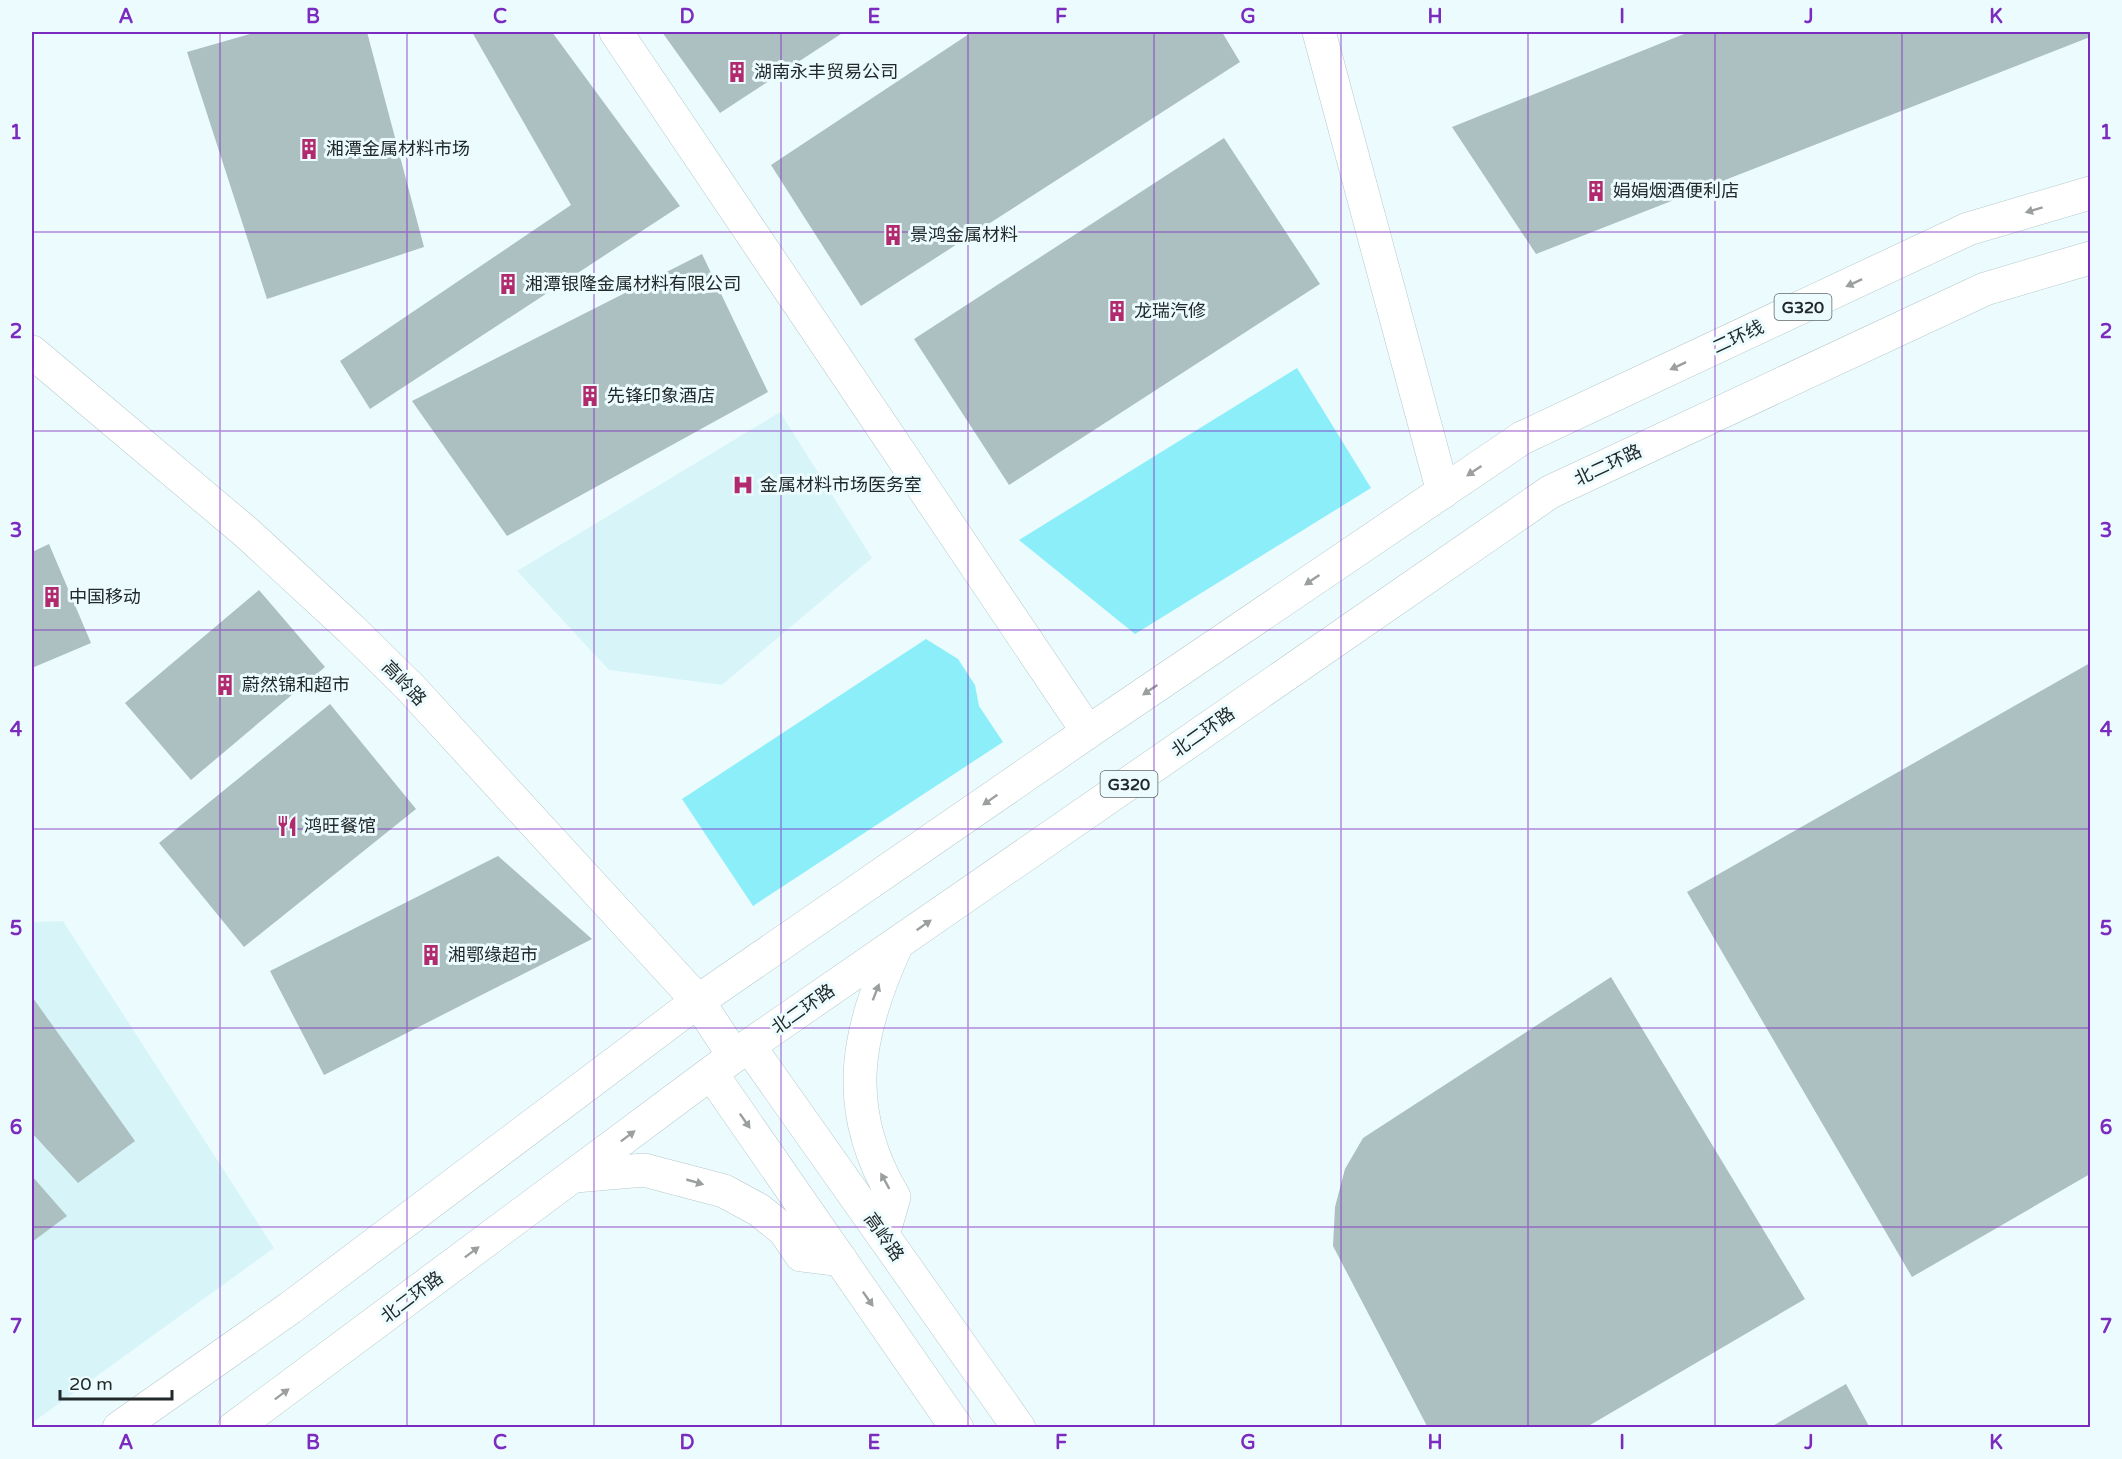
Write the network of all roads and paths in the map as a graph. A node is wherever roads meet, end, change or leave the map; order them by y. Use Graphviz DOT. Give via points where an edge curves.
graph roads {
  1 [pos="616,32"];
  2 [pos="1319,32"];
  3 [pos="2091,193"];
  4 [pos="2091,258"];
  5 [pos="32,352"];
  6 [pos="1443,492"];
  7 [pos="1088,732"];
  8 [pos="897,944"];
  9 [pos="698,1000"];
  10 [pos="732,1059"];
  11 [pos="575,1176"];
  12 [pos="883,1235"];
  13 [pos="841,1260"];
  14 [pos="119,1428"];
  15 [pos="234,1428"];
  16 [pos="957,1428"];
  17 [pos="1019,1428"];
  1 -- 7 [label="main road"];
  2 -- 6 [label="main road"];
  3 -- 6 [label="main road, 二环线 / G320, one-way" via="1968,230 1522,438"];
  8 -- 4 [label="main road, 北二环路 / G320, one-way" via="1550,492 1985,289"];
  5 -- 9 [label="main road, 高岭路" via="247,533 351,629 410,687"];
  6 -- 7 [label="main road, G320, one-way"];
  7 -- 9 [label="main road, G320, one-way"];
  8 -- 10 [label="main road, 北二环路 / G320"];
  12 -- 8 [label="main road, one-way" via="894,1197 866,1133 861,1062 871,1005"];
  9 -- 10 [label="main road, 高岭路"];
  9 -- 14 [label="main road, G320" via="291,1308"];
  11 -- 10 [label="main road, 北二环路 / G320, one-way"];
  10 -- 12 [label="main road, 高岭路"];
  10 -- 13 [label="main road, one-way"];
  11 -- 13 [label="main road, one-way" via="644,1170 724,1191 759,1210 785,1231 801,1255"];
  15 -- 11 [label="main road, 北二环路 / G320, one-way"];
  12 -- 17 [label="main road, 高岭路"];
  13 -- 16 [label="main road, one-way"];
}
